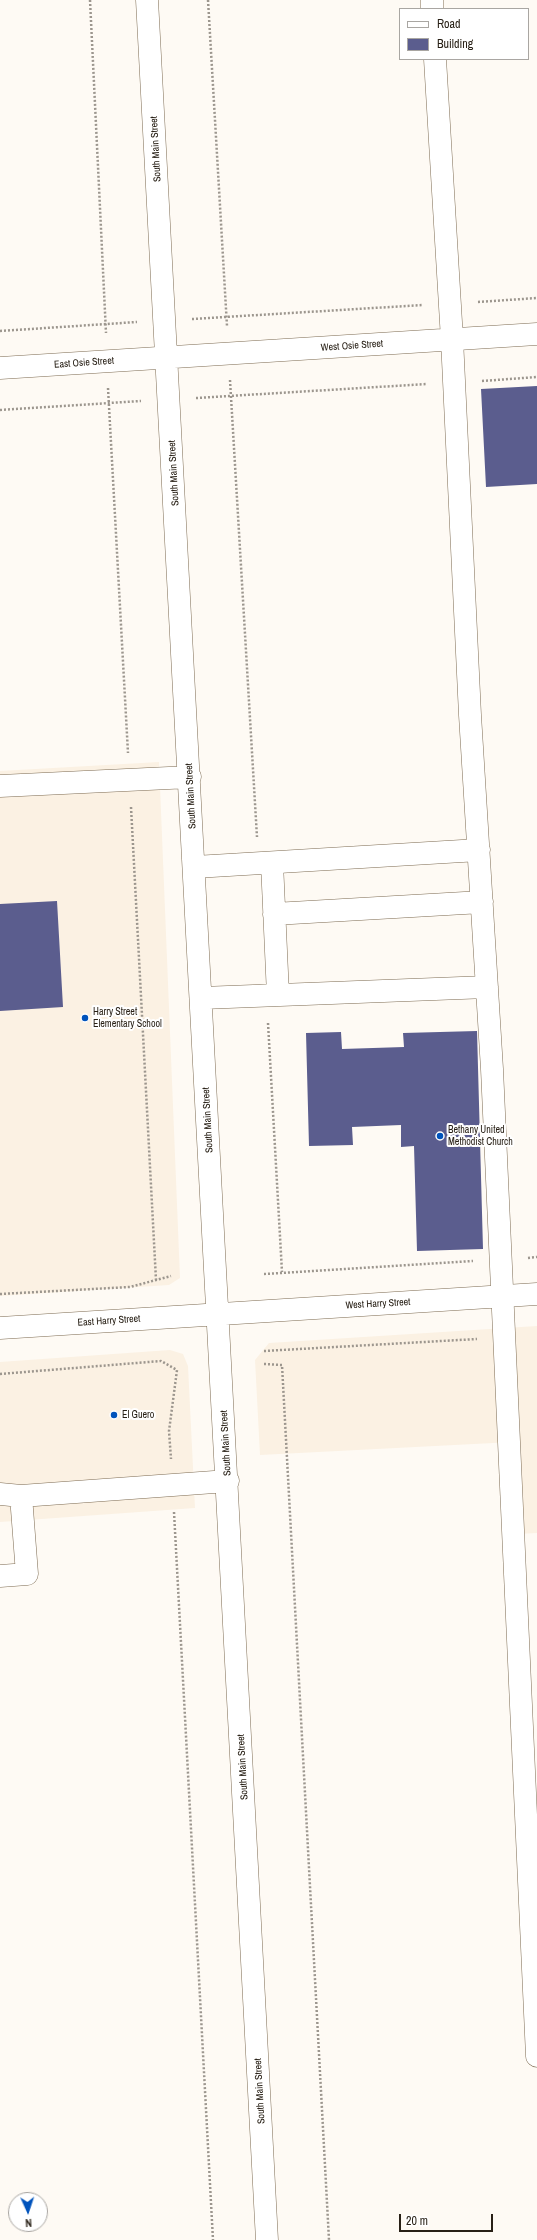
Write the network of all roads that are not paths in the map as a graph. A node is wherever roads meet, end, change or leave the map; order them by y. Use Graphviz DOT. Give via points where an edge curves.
graph roads {
  1 [pos="148,0"];
  2 [pos="435,60"];
  3 [pos="537,334"];
  4 [pos="452,339"];
  5 [pos="168,357"];
  6 [pos="0,368"];
  7 [pos="190,777"];
  8 [pos="0,786"];
  9 [pos="479,850"];
  10 [pos="265,864"];
  11 [pos="195,867"];
  12 [pos="482,902"];
  13 [pos="274,914"];
  14 [pos="487,987"];
  15 [pos="272,996"];
  16 [pos="202,998"];
  17 [pos="537,1294"];
  18 [pos="502,1296"];
  19 [pos="218,1313"];
  20 [pos="0,1328"];
  21 [pos="228,1481"];
  22 [pos="10,1495"];
  23 [pos="0,1576"];
  24 [pos="537,2056"];
  25 [pos="267,2240"];
  1 -- 5 [label="street, South Main Street"];
  2 -- 4 [label="street"];
  3 -- 4 [label="street, West Osie Street"];
  4 -- 5 [label="street, West Osie Street"];
  4 -- 9 [label="street"];
  5 -- 6 [label="street, East Osie Street"];
  5 -- 7 [label="street, South Main Street"];
  7 -- 8 [label="street"];
  7 -- 11 [label="street, South Main Street"];
  9 -- 10 [label="street"];
  9 -- 12 [label="street"];
  10 -- 11 [label="street"];
  10 -- 13 [label="street"];
  11 -- 16 [label="street, South Main Street"];
  12 -- 13 [label="street"];
  12 -- 14 [label="street"];
  13 -- 15 [label="street"];
  14 -- 15 [label="street"];
  14 -- 18 [label="street"];
  15 -- 16 [label="street"];
  16 -- 19 [label="street, South Main Street"];
  17 -- 18 [label="street, West Harry Street"];
  18 -- 19 [label="street, West Harry Street"];
  18 -- 24 [label="street"];
  19 -- 20 [label="street, East Harry Street"];
  19 -- 21 [label="street, South Main Street"];
  21 -- 22 [label="street"];
  21 -- 25 [label="street, South Main Street"];
  22 -- 23 [label="street" via="26,1574"];
}
